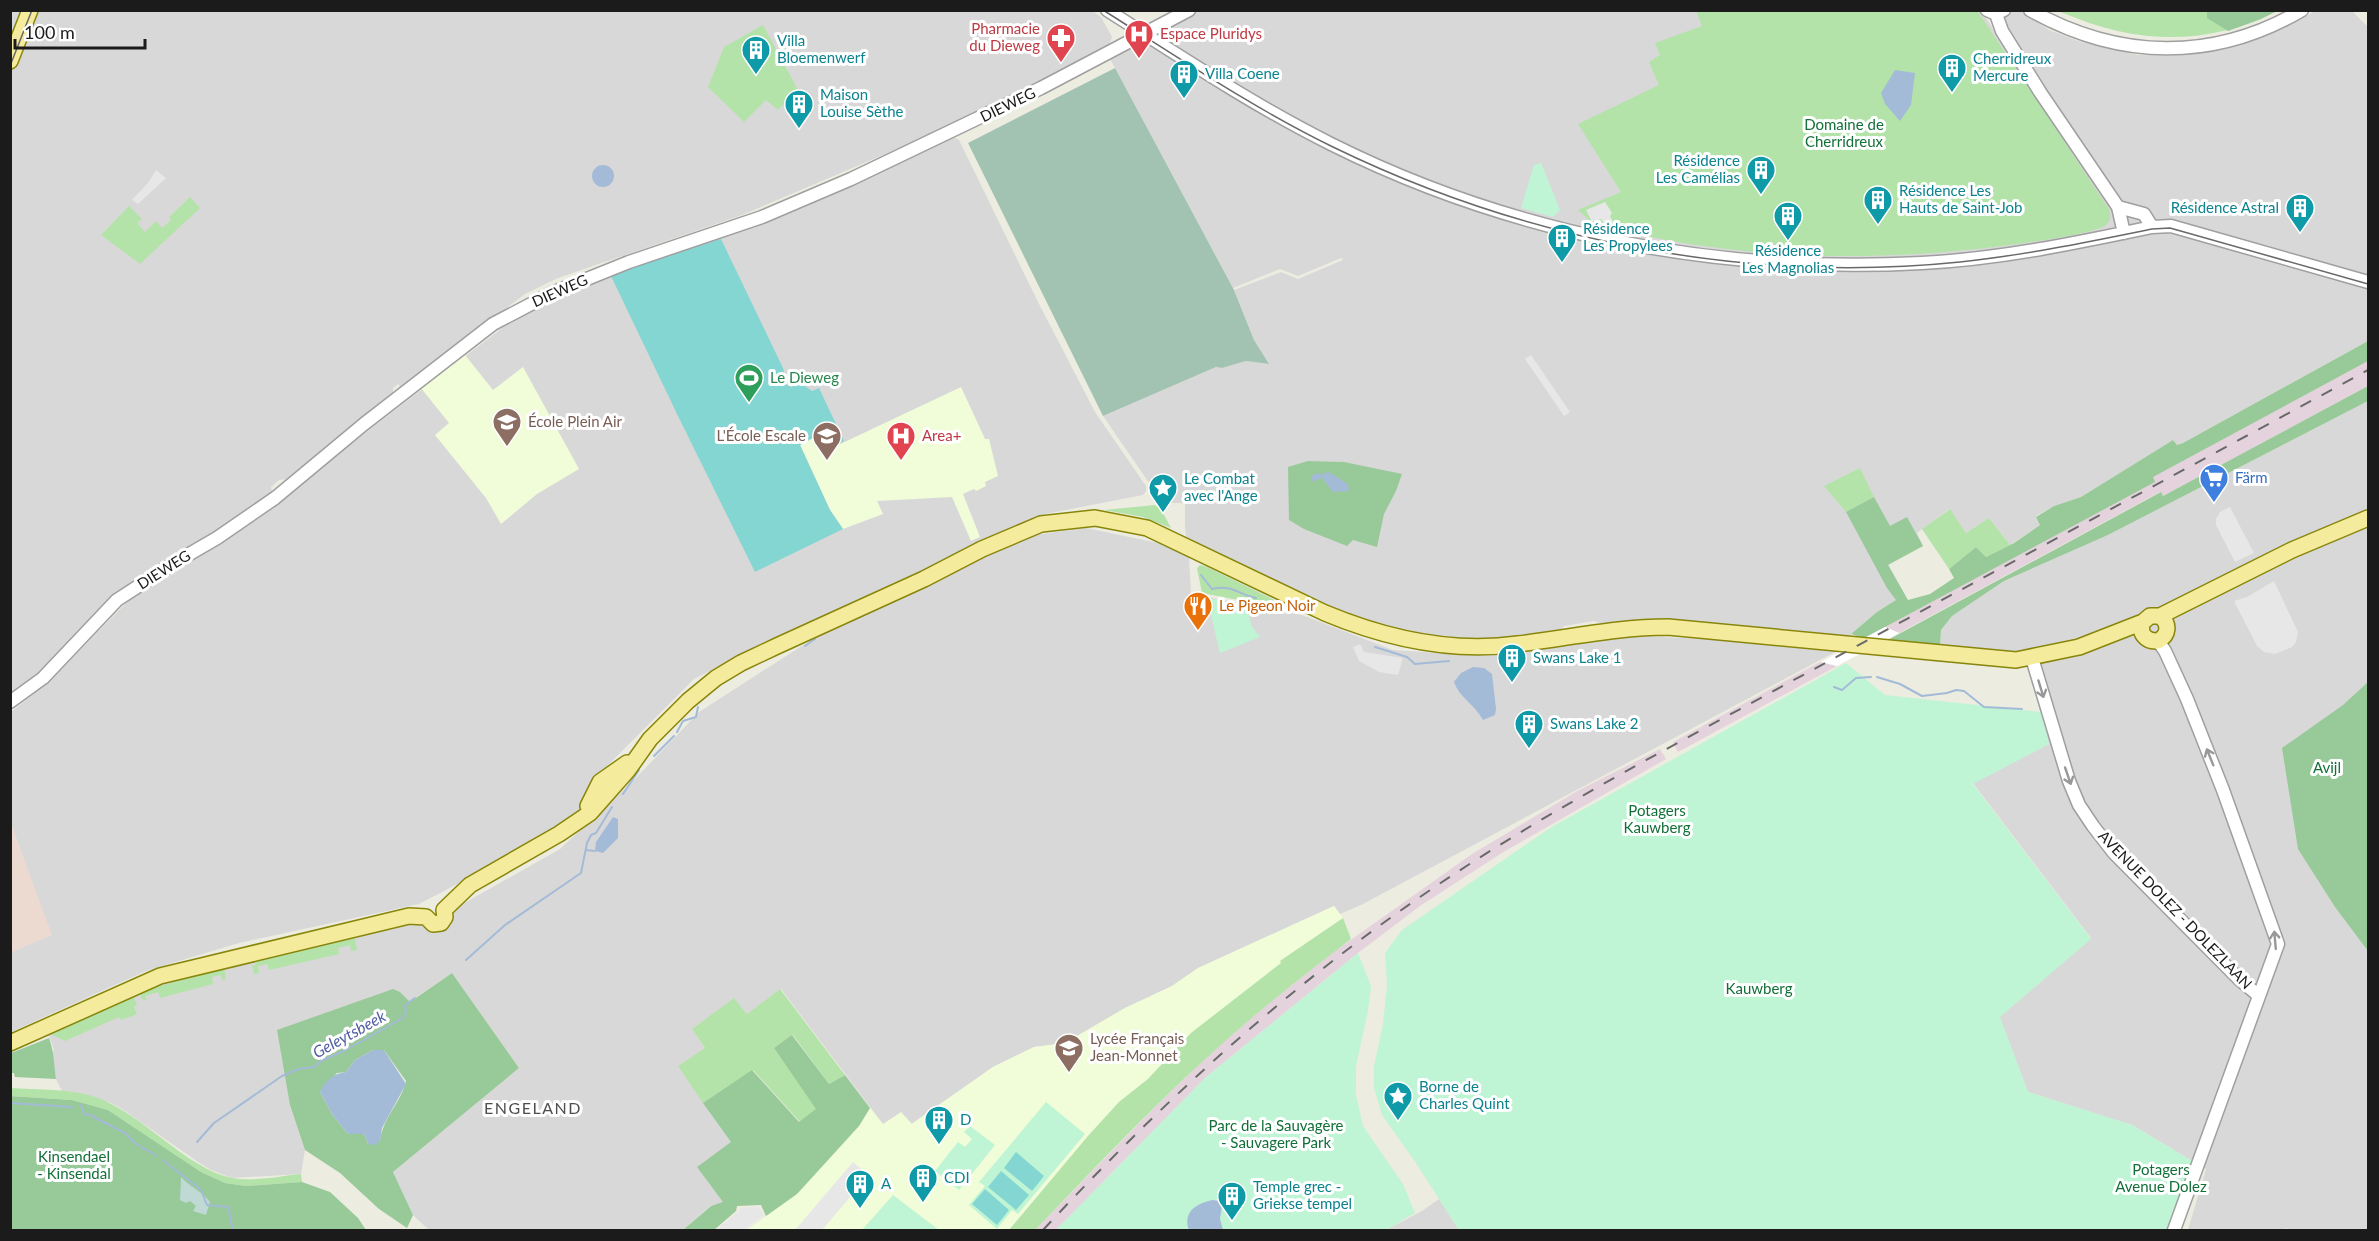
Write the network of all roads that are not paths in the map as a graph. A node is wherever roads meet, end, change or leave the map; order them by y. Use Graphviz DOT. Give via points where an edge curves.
graph roads {
  1 [pos="30,10"];
  2 [pos="1107,10"];
  3 [pos="1189,10"];
  4 [pos="2030,10"];
  5 [pos="2302,10"];
  6 [pos="1996,12"];
  7 [pos="1144,34"];
  8 [pos="10,61"];
  9 [pos="2118,207"];
  10 [pos="2152,227"];
  11 [pos="2124,232"];
  12 [pos="2368,282"];
  13 [pos="2368,518"];
  14 [pos="2163,621"];
  15 [pos="2142,628"];
  16 [pos="2158,641"];
  17 [pos="2032,658"];
  18 [pos="10,702"];
  19 [pos="2258,995"];
  20 [pos="10,1043"];
  21 [pos="2174,1230"];
  1 -- 8 [label="main road"];
  2 -- 7 [label="street"];
  3 -- 7 [label="street, DIEWEG"];
  4 -- 5 [label="street" via="2103,40 2166,50 2238,39"];
  6 -- 9 [label="street" via="2002,31 2040,92"];
  7 -- 11 [label="street" via="1269,111 1376,165 1493,209 1602,239 1751,261 1872,265 2005,255"];
  7 -- 18 [label="street, DIEWEG" via="964,127 851,179 762,218 618,266 543,297 493,324 274,498 117,600 43,678"];
  9 -- 10 [label="street" via="2144,214"];
  9 -- 11 [label="street"];
  10 -- 11 [label="street"];
  10 -- 12 [label="street" via="2182,228"];
  13 -- 14 [label="main road" via="2292,550 2178,608"];
  14 -- 15 [label="main road" via="2150,616"];
  14 -- 16 [label="main road" via="2166,634"];
  15 -- 16 [label="main road" via="2149,640"];
  15 -- 17 [label="main road" via="2112,633 2079,647"];
  19 -- 16 [label="street, one-way" via="2278,944 2276,934 2215,770"];
  17 -- 19 [label="street, AVENUE DOLEZ - DOLEZLAAN, one-way" via="2069,781 2092,826 2114,853"];
  17 -- 20 [label="main road" via="1978,657 1668,627 1497,646 1412,640 1336,618 1147,528 1083,518 1041,525 716,678 658,730 634,758 600,782 581,818 434,910 160,976"];
  19 -- 21 [label="street, AVENUE DOLEZ - DOLEZLAAN"];
}
